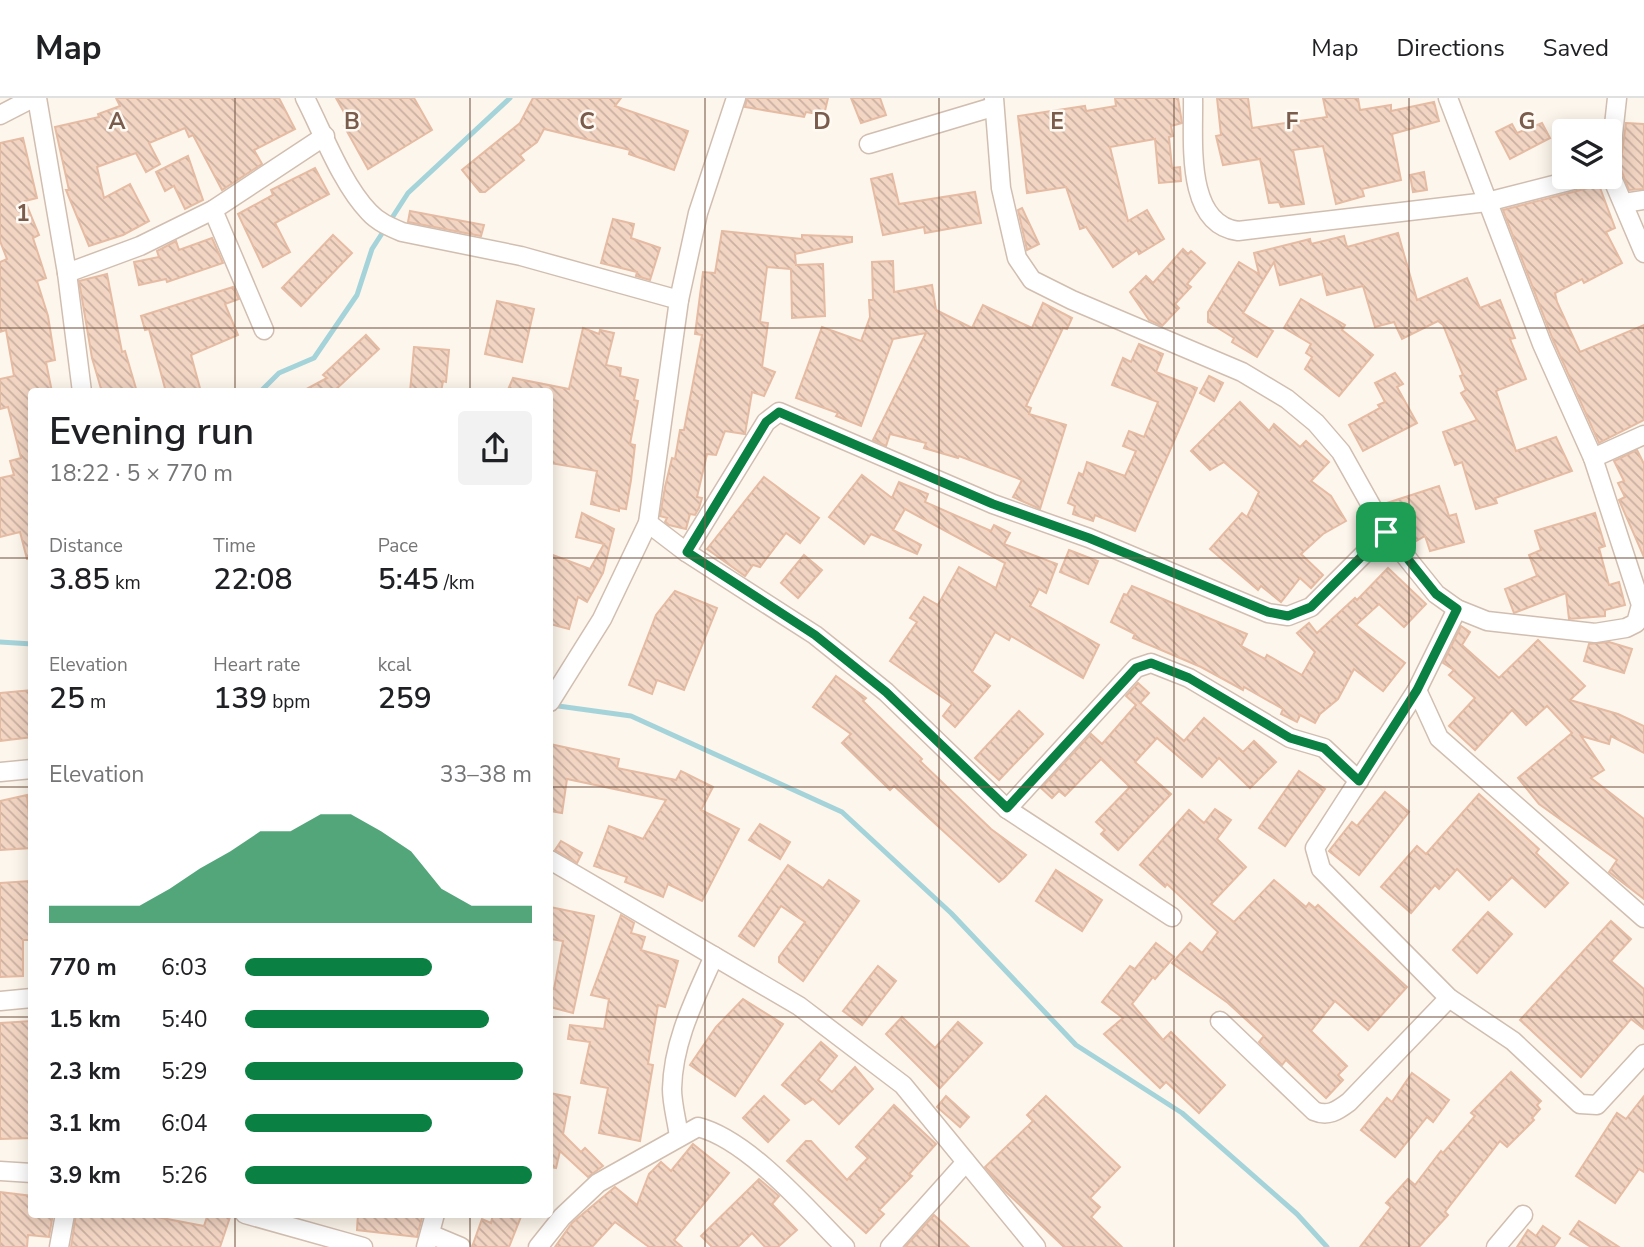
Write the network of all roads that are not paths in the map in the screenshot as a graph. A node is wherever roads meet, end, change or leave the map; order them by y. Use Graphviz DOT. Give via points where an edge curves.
graph roads {
  1 [pos="35,98"];
  2 [pos="326,98"];
  3 [pos="736,98"];
  4 [pos="1193,98"];
  5 [pos="1448,98"];
  6 [pos="1617,98"];
  7 [pos="307,103"];
  8 [pos="993,103"];
  9 [pos="0,115"];
  10 [pos="1615,119"];
  11 [pos="325,136"];
  12 [pos="869,144"];
  13 [pos="1552,186"];
  14 [pos="1617,189"];
  15 [pos="1644,200"];
  16 [pos="1487,202"];
  17 [pos="1624,204"];
  18 [pos="213,211"];
  19 [pos="1644,253"];
  20 [pos="67,273"];
  21 [pos="679,300"];
  22 [pos="264,330"];
  23 [pos="81,388"];
  24 [pos="1644,435"];
  25 [pos="1593,458"];
  26 [pos="649,523"];
  27 [pos="1386,532"];
  28 [pos="687,552"];
  29 [pos="1457,609"];
  30 [pos="1417,690"];
  31 [pos="553,697"];
  32 [pos="28,769"];
  33 [pos="0,772"];
  34 [pos="1359,781"];
  35 [pos="1007,808"];
  36 [pos="553,862"];
  37 [pos="1172,917"];
  38 [pos="1644,918"];
  39 [pos="714,956"];
  40 [pos="28,998"];
  41 [pos="1449,998"];
  42 [pos="0,1001"];
  43 [pos="1220,1021"];
  44 [pos="1644,1054"];
  45 [pos="679,1137"];
  46 [pos="966,1162"];
  47 [pos="0,1171"];
  48 [pos="28,1173"];
  49 [pos="1523,1215"];
  50 [pos="64,1218"];
  51 [pos="259,1218"];
  52 [pos="434,1218"];
  53 [pos="428,1240"];
  54 [pos="59,1247"];
  55 [pos="363,1247"];
  56 [pos="461,1247"];
  57 [pos="538,1247"];
  58 [pos="845,1247"];
  59 [pos="890,1247"];
  60 [pos="1036,1247"];
  61 [pos="1496,1247"];
  1 -- 9 [label="street"];
  1 -- 20 [label="street"];
  2 -- 7 [label="street"];
  3 -- 21 [label="street" via="698,214"];
  4 -- 16 [label="street" via="1195,185 1212,219 1224,229"];
  5 -- 16 [label="street"];
  6 -- 10 [label="street"];
  7 -- 11 [label="street"];
  8 -- 12 [label="street"];
  8 -- 27 [label="street" via="1003,200 1017,258 1032,280 1242,372 1287,399 1341,452"];
  11 -- 18 [label="street"];
  11 -- 21 [label="street" via="369,212 384,224"];
  13 -- 16 [label="street"];
  14 -- 17 [label="street"];
  15 -- 17 [label="street"];
  16 -- 25 [label="street" via="1542,344"];
  17 -- 19 [label="street"];
  18 -- 20 [label="street" via="140,246"];
  18 -- 22 [label="street"];
  20 -- 23 [label="street"];
  21 -- 26 [label="street"];
  24 -- 25 [label="street"];
  25 -- 29 [label="street" via="1641,605 1636,623 1595,633 1487,621"];
  26 -- 28 [label="street"];
  26 -- 31 [label="street" via="602,619"];
  27 -- 28 [label="street" via="1311,607 1288,616 993,504 779,412 766,422"];
  27 -- 29 [label="street" via="1436,594"];
  28 -- 35 [label="street" via="815,635 886,692"];
  29 -- 30 [label="street"];
  30 -- 34 [label="street"];
  30 -- 38 [label="street" via="1439,738"];
  32 -- 33 [label="street"];
  34 -- 35 [label="street" via="1324,748 1290,738 1189,678 1151,663 1136,668"];
  34 -- 41 [label="street" via="1315,848 1321,869"];
  35 -- 37 [label="street"];
  36 -- 39 [label="street"];
  39 -- 45 [label="street" via="676,1050 672,1090"];
  39 -- 46 [label="street" via="799,1006 903,1085"];
  40 -- 42 [label="street"];
  41 -- 43 [label="street" via="1349,1102 1324,1115 1314,1111"];
  41 -- 44 [label="street" via="1513,1041 1567,1094 1588,1107 1597,1105"];
  45 -- 57 [label="street" via="598,1182"];
  45 -- 58 [label="street" via="698,1127 724,1136 782,1184"];
  46 -- 59 [label="street"];
  46 -- 60 [label="street"];
  47 -- 48 [label="street"];
  49 -- 61 [label="street"];
  50 -- 54 [label="street"];
  51 -- 55 [label="street"];
  52 -- 53 [label="street"];
  53 -- 56 [label="street"];
}
